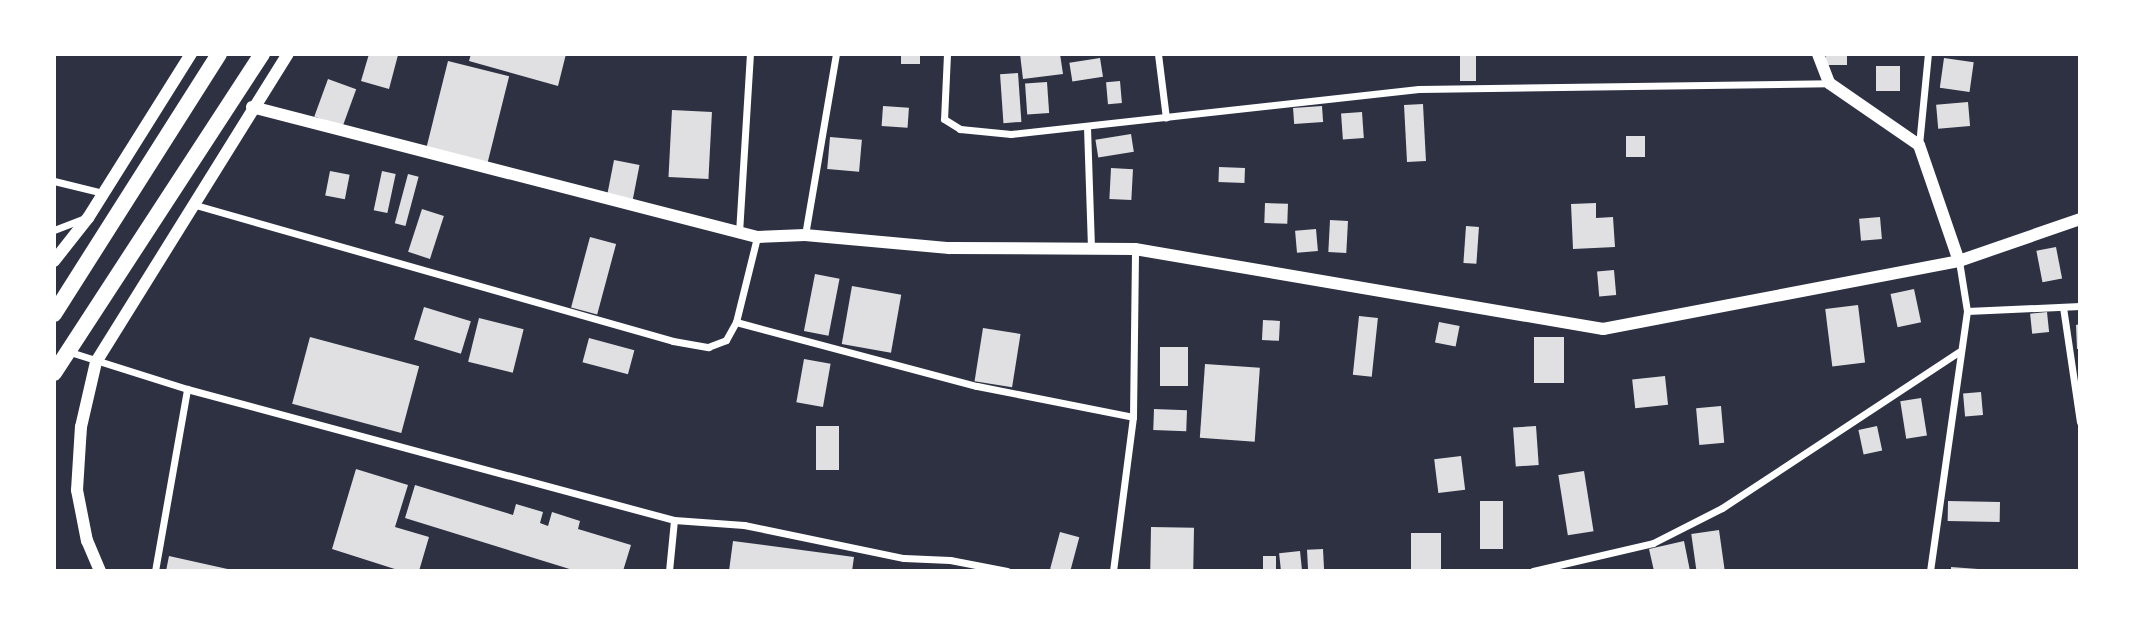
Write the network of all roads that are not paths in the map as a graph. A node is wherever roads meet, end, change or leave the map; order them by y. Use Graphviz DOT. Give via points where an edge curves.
graph roads {
  1 [pos="191,54"];
  2 [pos="219,54"];
  3 [pos="261,54"];
  4 [pos="288,54"];
  5 [pos="750,54"];
  6 [pos="836,54"];
  7 [pos="947,54"];
  8 [pos="1158,54"];
  9 [pos="1818,54"];
  10 [pos="1928,54"];
  11 [pos="1829,83"];
  12 [pos="252,107"];
  13 [pos="1166,118"];
  14 [pos="1087,127"];
  15 [pos="1919,145"];
  16 [pos="54,181"];
  17 [pos="103,193"];
  18 [pos="191,203"];
  19 [pos="88,218"];
  20 [pos="2080,219"];
  21 [pos="54,230"];
  22 [pos="739,233"];
  23 [pos="805,235"];
  24 [pos="757,237"];
  25 [pos="1135,248"];
  26 [pos="1091,249"];
  27 [pos="54,261"];
  28 [pos="1959,261"];
  29 [pos="2080,306"];
  30 [pos="2063,307"];
  31 [pos="1967,311"];
  32 [pos="54,314"];
  33 [pos="736,322"];
  34 [pos="69,352"];
  35 [pos="1959,352"];
  36 [pos="96,362"];
  37 [pos="54,373"];
  38 [pos="187,389"];
  39 [pos="1133,417"];
  40 [pos="2080,422"];
  41 [pos="674,520"];
  42 [pos="100,571"];
  43 [pos="155,571"];
  44 [pos="669,571"];
  45 [pos="1007,571"];
  46 [pos="1113,571"];
  47 [pos="1533,571"];
  48 [pos="1930,571"];
  1 -- 17 [label="street"];
  2 -- 32 [label="highway"];
  3 -- 34 [label="highway"];
  4 -- 12 [label="street"];
  5 -- 22 [label="street"];
  6 -- 23 [label="street"];
  7 -- 14 [label="street" via="942,111 951,124 1011,134"];
  8 -- 13 [label="street"];
  9 -- 11 [label="street"];
  10 -- 15 [label="street"];
  11 -- 13 [label="street" via="1419,89"];
  11 -- 15 [label="street"];
  12 -- 18 [label="street"];
  12 -- 22 [label="street"];
  13 -- 14 [label="street"];
  14 -- 26 [label="street"];
  15 -- 28 [label="street"];
  16 -- 17 [label="street"];
  17 -- 19 [label="street"];
  18 -- 33 [label="street" via="673,341 708,347 726,340"];
  18 -- 36 [label="street"];
  19 -- 21 [label="street"];
  19 -- 27 [label="street"];
  20 -- 28 [label="street"];
  22 -- 24 [label="street"];
  23 -- 24 [label="street"];
  23 -- 26 [label="street" via="949,248"];
  24 -- 33 [label="street"];
  25 -- 26 [label="street"];
  25 -- 28 [label="street" via="1603,329"];
  25 -- 39 [label="street"];
  28 -- 31 [label="street"];
  29 -- 30 [label="street"];
  30 -- 31 [label="street"];
  30 -- 40 [label="street"];
  31 -- 35 [label="street"];
  33 -- 39 [label="street" via="977,386"];
  34 -- 36 [label="street"];
  34 -- 37 [label="highway"];
  35 -- 47 [label="street" via="1801,459 1688,526 1653,543"];
  35 -- 48 [label="street"];
  36 -- 38 [label="street"];
  36 -- 42 [label="street" via="81,427 77,490 87,541"];
  38 -- 41 [label="street"];
  38 -- 43 [label="street"];
  39 -- 46 [label="street"];
  41 -- 44 [label="street"];
  41 -- 45 [label="street" via="744,525 904,558 950,560"];
}
